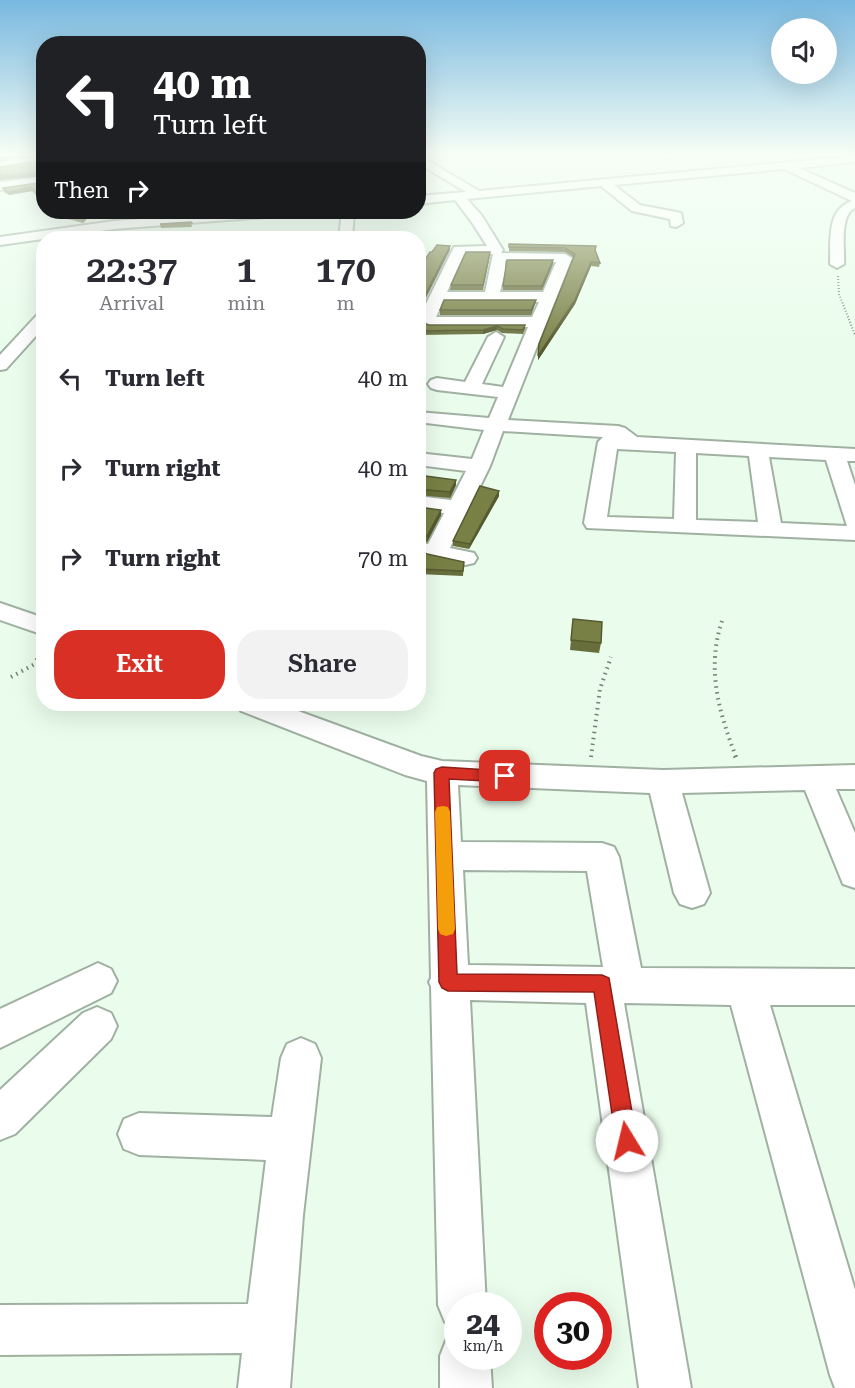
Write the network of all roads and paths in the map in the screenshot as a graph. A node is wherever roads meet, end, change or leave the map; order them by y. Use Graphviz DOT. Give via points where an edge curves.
graph roads {
  1 [pos="158,220"];
  2 [pos="174,220"];
  3 [pos="217,220"];
  4 [pos="477,220"];
  5 [pos="676,220"];
  6 [pos="137,222"];
  7 [pos="839,222"];
  8 [pos="676,223"];
  9 [pos="113,229"];
  10 [pos="855,229"];
  11 [pos="90,231"];
  12 [pos="210,231"];
  13 [pos="36,236"];
  14 [pos="0,239"];
  15 [pos="497,253"];
  16 [pos="855,257"];
  17 [pos="837,260"];
  18 [pos="437,297"];
  19 [pos="491,297"];
  20 [pos="549,297"];
  21 [pos="538,322"];
  22 [pos="36,324"];
  23 [pos="855,334"];
  24 [pos="14,336"];
  25 [pos="496,337"];
  26 [pos="0,344"];
  27 [pos="0,365"];
  28 [pos="437,384"];
  29 [pos="471,388"];
  30 [pos="509,393"];
  31 [pos="426,418"];
  32 [pos="496,425"];
  33 [pos="635,444"];
  34 [pos="686,447"];
  35 [pos="758,450"];
  36 [pos="845,455"];
  37 [pos="426,460"];
  38 [pos="479,466"];
  39 [pos="426,504"];
  40 [pos="458,508"];
  41 [pos="855,521"];
  42 [pos="685,526"];
  43 [pos="771,530"];
  44 [pos="855,533"];
  45 [pos="427,551"];
  46 [pos="465,558"];
  47 [pos="0,611"];
  48 [pos="722,621"];
  49 [pos="36,624"];
  50 [pos="611,657"];
  51 [pos="36,663"];
  52 [pos="11,677"];
  53 [pos="269,711"];
  54 [pos="442,773"];
  55 [pos="855,777"];
  56 [pos="597,778"];
  57 [pos="743,778"];
  58 [pos="816,778"];
  59 [pos="663,782"];
  60 [pos="444,856"];
  61 [pos="854,868"];
  62 [pos="692,893"];
  63 [pos="98,981"];
  64 [pos="448,982"];
  65 [pos="614,984"];
  66 [pos="855,987"];
  67 [pos="746,989"];
  68 [pos="97,1026"];
  69 [pos="0,1029"];
  70 [pos="301,1058"];
  71 [pos="0,1119"];
  72 [pos="139,1134"];
  73 [pos="290,1139"];
  74 [pos="461,1292"];
  75 [pos="270,1328"];
  76 [pos="0,1330"];
  77 [pos="465,1370"];
  78 [pos="855,1375"];
  79 [pos="264,1388"];
  80 [pos="466,1388"];
  81 [pos="665,1388"];
  1 -- 6 [label="street"];
  2 -- 6 [label="street"];
  3 -- 12 [label="street"];
  4 -- 15 [label="street"];
  5 -- 8 [label="street"];
  6 -- 9 [label="street"];
  7 -- 10 [label="street"];
  7 -- 17 [label="street"];
  9 -- 11 [label="street"];
  13 -- 14 [label="street"];
  15 -- 18 [label="street" via="459,250"];
  15 -- 19 [label="street" via="498,272"];
  15 -- 20 [label="street" via="571,258"];
  16 -- 17 [label="street"];
  17 -- 23 [label="path" via="839,294"];
  18 -- 19 [label="street"];
  18 -- 21 [label="street" via="426,320 429,322"];
  19 -- 20 [label="street"];
  20 -- 21 [label="street"];
  21 -- 30 [label="street"];
  22 -- 24 [label="street"];
  24 -- 26 [label="street"];
  24 -- 27 [label="street"];
  25 -- 29 [label="street"];
  28 -- 29 [label="street"];
  29 -- 30 [label="street"];
  30 -- 32 [label="street"];
  31 -- 32 [label="street"];
  32 -- 33 [label="street" via="618,432"];
  32 -- 38 [label="street"];
  33 -- 34 [label="street"];
  33 -- 42 [label="street" via="608,442 595,523"];
  34 -- 35 [label="street"];
  34 -- 42 [label="street"];
  35 -- 36 [label="street"];
  35 -- 43 [label="street"];
  36 -- 41 [label="street"];
  37 -- 38 [label="street"];
  38 -- 40 [label="street"];
  39 -- 40 [label="street"];
  40 -- 45 [label="street"];
  42 -- 43 [label="street"];
  43 -- 44 [label="street"];
  45 -- 46 [label="street"];
  47 -- 49 [label="street"];
  48 -- 57 [label="path" via="714,639 712,676 723,725"];
  50 -- 56 [label="path" via="600,689 590,753"];
  51 -- 52 [label="path"];
  53 -- 54 [label="street" via="416,767"];
  54 -- 56 [label="street"];
  54 -- 60 [label="street"];
  55 -- 58 [label="street"];
  56 -- 59 [label="street"];
  57 -- 58 [label="street"];
  57 -- 59 [label="street"];
  58 -- 61 [label="street"];
  59 -- 62 [label="street"];
  60 -- 64 [label="street"];
  60 -- 65 [label="street" via="602,857"];
  63 -- 69 [label="street"];
  64 -- 65 [label="street"];
  64 -- 74 [label="street"];
  65 -- 67 [label="street"];
  65 -- 81 [label="street"];
  66 -- 67 [label="street"];
  67 -- 78 [label="street"];
  68 -- 71 [label="street"];
  70 -- 73 [label="street"];
  72 -- 73 [label="street"];
  73 -- 75 [label="street"];
  75 -- 76 [label="street"];
  75 -- 79 [label="street"];
  77 -- 80 [label="street"];
}
